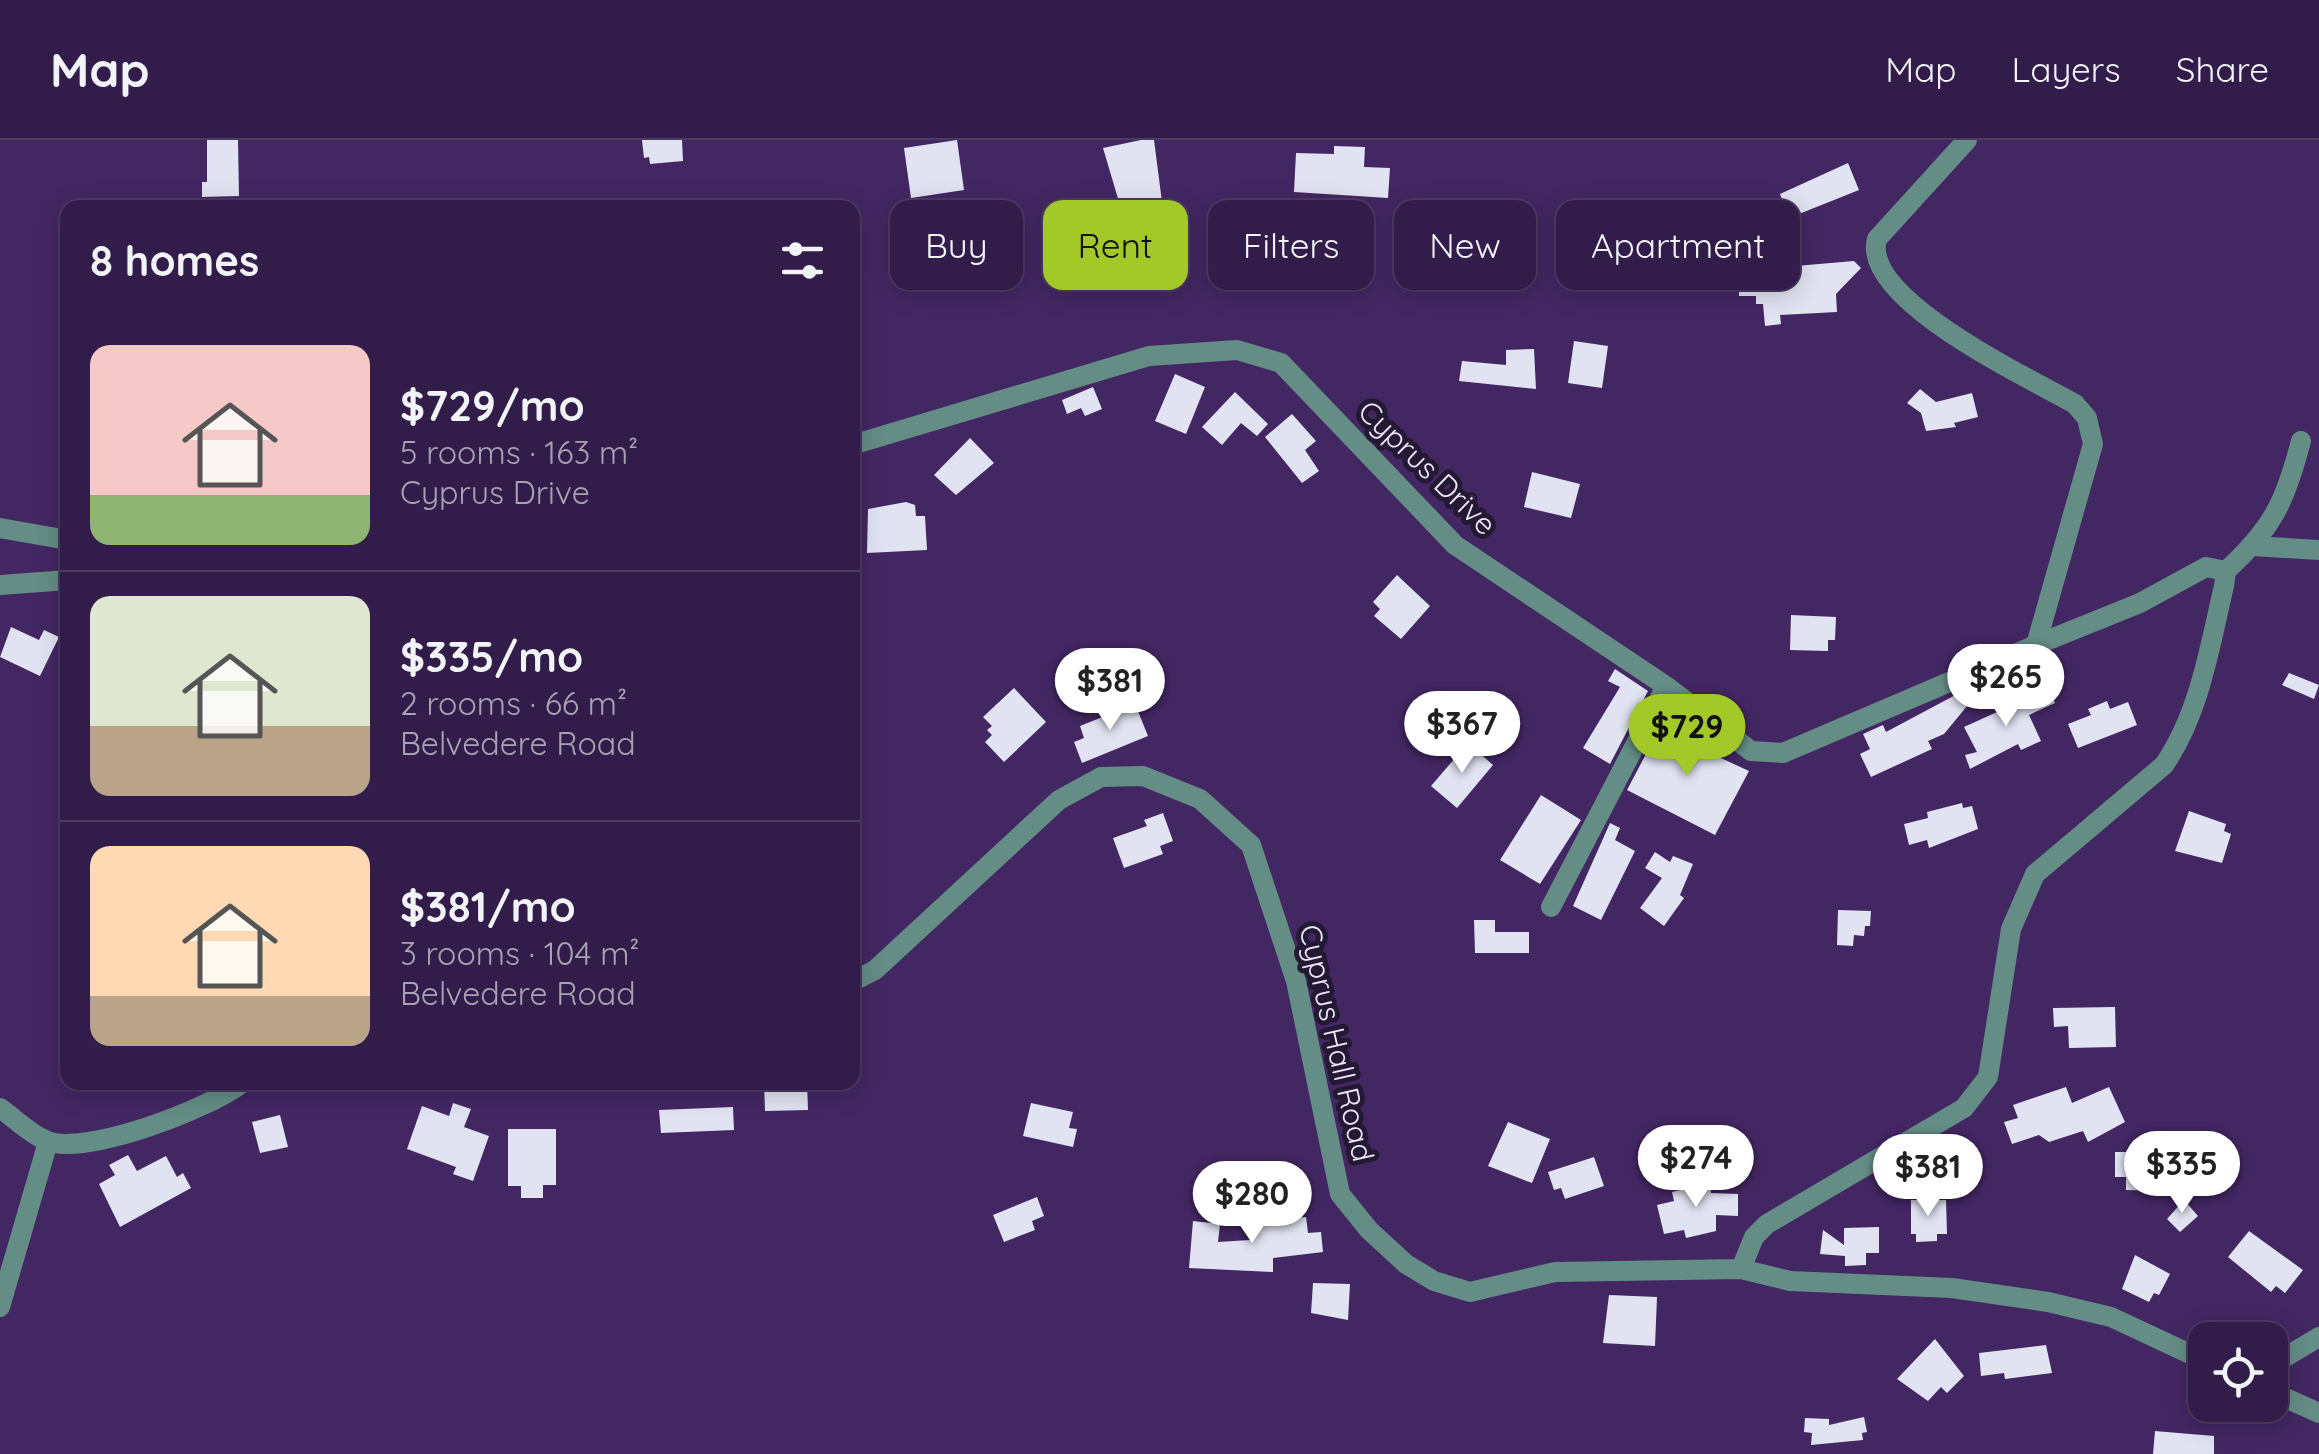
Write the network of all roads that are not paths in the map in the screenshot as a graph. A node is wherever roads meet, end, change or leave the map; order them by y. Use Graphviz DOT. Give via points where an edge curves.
graph roads {
  1 [pos="1968,140"];
  2 [pos="2300,441"];
  3 [pos="860,443"];
  4 [pos="0,528"];
  5 [pos="60,539"];
  6 [pos="2253,546"];
  7 [pos="2319,550"];
  8 [pos="2226,571"];
  9 [pos="60,581"];
  10 [pos="0,585"];
  11 [pos="2036,645"];
  12 [pos="1666,686"];
  13 [pos="1551,908"];
  14 [pos="860,978"];
  15 [pos="228,1090"];
  16 [pos="0,1108"];
  17 [pos="48,1142"];
  18 [pos="8,1243"];
  19 [pos="1741,1269"];
  20 [pos="0,1307"];
  21 [pos="2319,1336"];
  22 [pos="2188,1353"];
  23 [pos="2288,1355"];
  24 [pos="2288,1399"];
  25 [pos="2319,1413"];
  1 -- 11 [label="street" via="1874,250 1876,264 1910,305 2075,404 2087,418 2092,444"];
  2 -- 6 [label="street" via="2286,498"];
  3 -- 12 [label="street, Cyprus Drive" via="1149,356 1237,350 1281,363 1455,545"];
  4 -- 5 [label="street"];
  6 -- 7 [label="street"];
  6 -- 8 [label="street"];
  8 -- 11 [label="street, Cyprus Drive" via="2206,567 2140,603"];
  8 -- 19 [label="street" via="2201,684 2174,750 2035,874 2020,902 1988,1077 1978,1093 1964,1108 1767,1224"];
  9 -- 10 [label="street"];
  11 -- 12 [label="street, Cyprus Drive" via="1783,753 1751,751"];
  12 -- 13 [label="street"];
  14 -- 19 [label="street, Cyprus Hall Road" via="1060,800 1102,778 1143,776 1200,800 1251,846 1296,981 1340,1194 1406,1264 1470,1292 1555,1272"];
  15 -- 17 [label="street" via="168,1122 98,1139"];
  16 -- 17 [label="street"];
  17 -- 18 [label="street"];
  18 -- 20 [label="street"];
  19 -- 22 [label="street, Cyprus Hall Road" via="1790,1281 1952,1288 2048,1302 2111,1317"];
  21 -- 23 [label="street"];
  24 -- 25 [label="street"];
}
